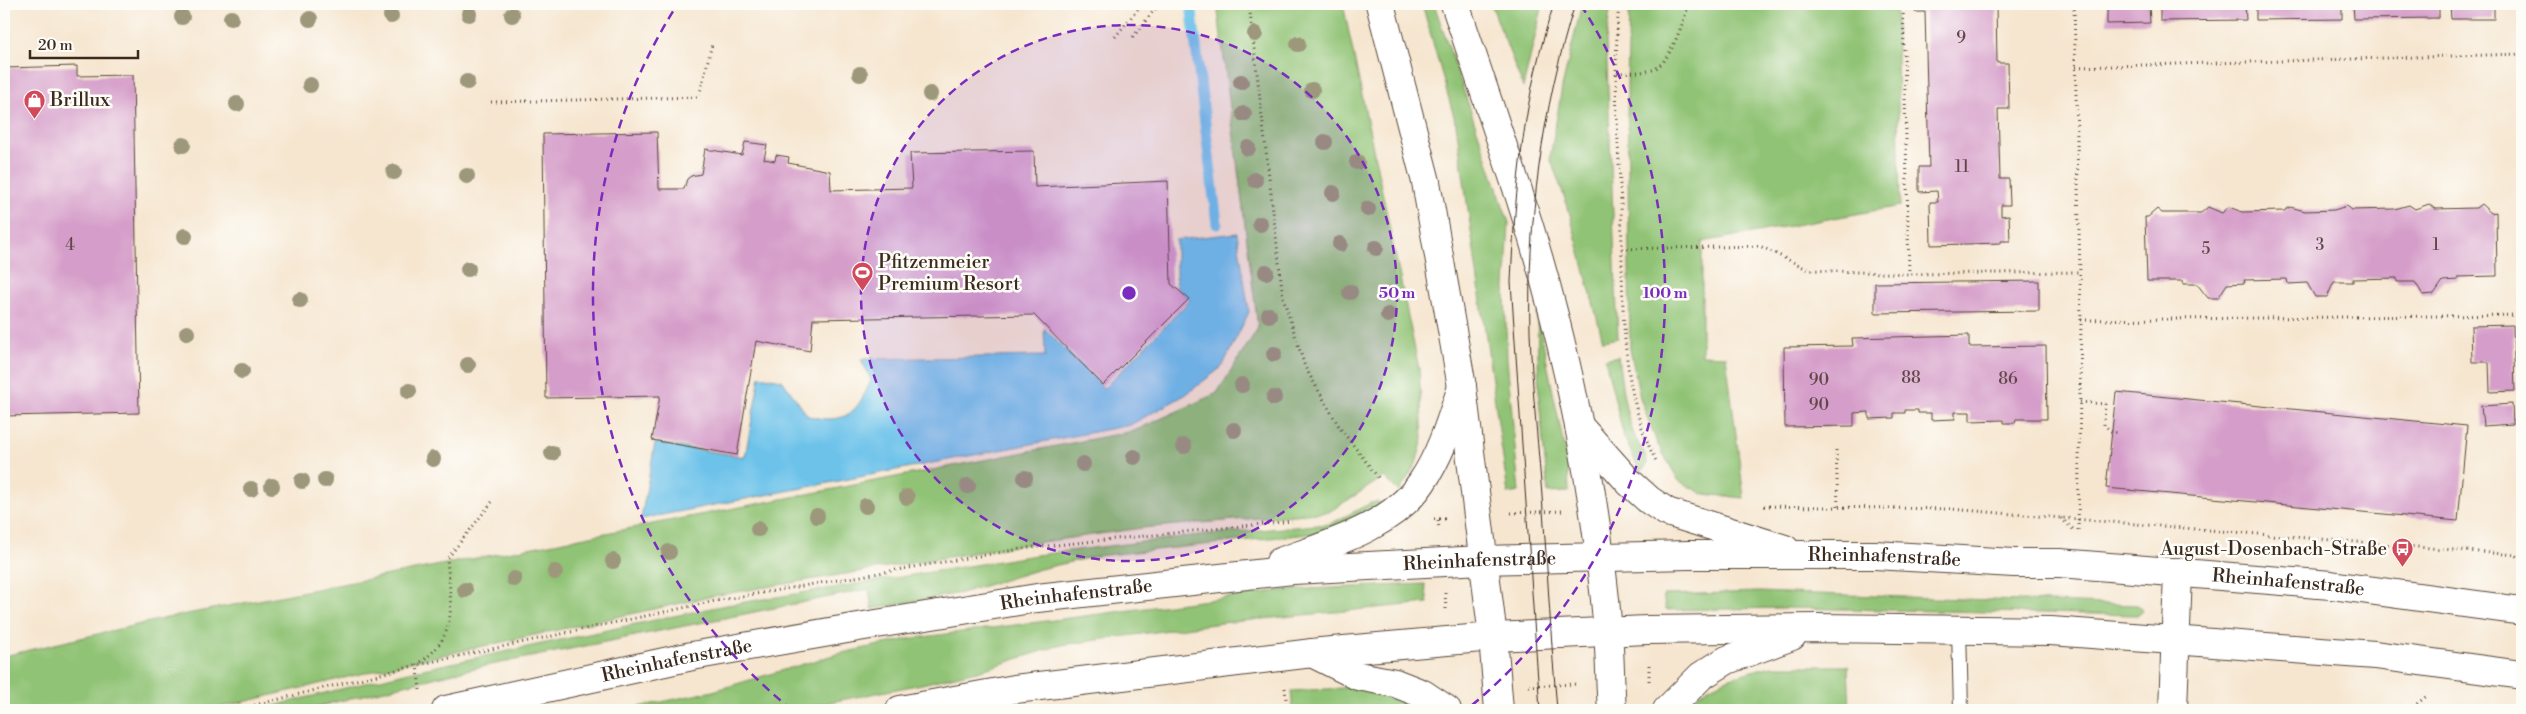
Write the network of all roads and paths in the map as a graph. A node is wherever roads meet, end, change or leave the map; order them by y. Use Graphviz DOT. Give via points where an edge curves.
graph roads {
  1 [pos="1142,4"];
  2 [pos="1159,4"];
  3 [pos="1248,4"];
  4 [pos="1380,4"];
  5 [pos="1455,4"];
  6 [pos="1619,4"];
  7 [pos="1689,4"];
  8 [pos="1903,4"];
  9 [pos="2074,4"];
  10 [pos="2521,4"];
  11 [pos="1115,37"];
  12 [pos="1133,37"];
  13 [pos="712,44"];
  14 [pos="2522,54"];
  15 [pos="2075,67"];
  16 [pos="2522,68"];
  17 [pos="1617,74"];
  18 [pos="491,102"];
  19 [pos="1622,249"];
  20 [pos="2079,272"];
  21 [pos="1909,274"];
  22 [pos="2522,316"];
  23 [pos="2081,320"];
  24 [pos="1462,387"];
  25 [pos="2080,402"];
  26 [pos="1579,426"];
  27 [pos="2120,433"];
  28 [pos="1836,450"];
  29 [pos="1658,465"];
  30 [pos="1384,484"];
  31 [pos="492,502"];
  32 [pos="1758,506"];
  33 [pos="1838,507"];
  34 [pos="2078,519"];
  35 [pos="1300,520"];
  36 [pos="1805,556"];
  37 [pos="1600,558"];
  38 [pos="1482,560"];
  39 [pos="2522,560"];
  40 [pos="2077,564"];
  41 [pos="2178,572"];
  42 [pos="1246,575"];
  43 [pos="2522,611"];
  44 [pos="1817,628"];
  45 [pos="1959,629"];
  46 [pos="1608,632"];
  47 [pos="1493,636"];
  48 [pos="2174,638"];
  49 [pos="1312,653"];
  50 [pos="417,665"];
  51 [pos="2522,675"];
  52 [pos="420,692"];
  53 [pos="235,710"];
  54 [pos="446,710"];
  55 [pos="900,710"];
  56 [pos="1447,710"];
  57 [pos="1499,710"];
  58 [pos="1612,710"];
  59 [pos="1667,710"];
  60 [pos="1961,710"];
  61 [pos="2173,710"];
  1 -- 11 [label="path"];
  2 -- 12 [label="path"];
  3 -- 30 [label="path" via="1284,297 1305,367 1340,428"];
  4 -- 24 [label="main road" via="1426,182"];
  5 -- 26 [label="main road" via="1532,236"];
  6 -- 17 [label="path"];
  7 -- 17 [label="path" via="1667,57 1654,70"];
  8 -- 21 [label="path"];
  9 -- 15 [label="path"];
  10 -- 14 [label="path"];
  13 -- 18 [label="path" via="699,97"];
  14 -- 15 [label="path"];
  14 -- 16 [label="path"];
  15 -- 20 [label="path"];
  17 -- 19 [label="path"];
  19 -- 21 [label="path" via="1760,246 1809,270"];
  19 -- 29 [label="path" via="1626,363 1642,430"];
  20 -- 21 [label="path"];
  20 -- 23 [label="path"];
  22 -- 23 [label="path"];
  23 -- 25 [label="path"];
  24 -- 38 [label="main road"];
  24 -- 42 [label="main road" via="1442,444 1422,483 1404,503 1379,521 1338,541"];
  25 -- 27 [label="path" via="2105,404 2104,425 2112,432"];
  25 -- 34 [label="path"];
  26 -- 36 [label="main road" via="1629,482 1668,512"];
  26 -- 37 [label="main road"];
  28 -- 33 [label="path"];
  31 -- 50 [label="path" via="447,558 451,604 448,632 433,654"];
  32 -- 33 [label="path"];
  33 -- 34 [label="path" via="1950,509"];
  34 -- 39 [label="path" via="2516,555"];
  34 -- 40 [label="path"];
  35 -- 50 [label="path" via="1026,548 720,600"];
  36 -- 37 [label="main road, Rheinhafenstraße"];
  36 -- 40 [label="main road, Rheinhafenstraße" via="1875,555"];
  37 -- 38 [label="main road, Rheinhafenstraße"];
  37 -- 46 [label="main road"];
  38 -- 42 [label="main road, Rheinhafenstraße"];
  38 -- 47 [label="main road"];
  40 -- 41 [label="main road, Rheinhafenstraße"];
  41 -- 43 [label="main road, Rheinhafenstraße" via="2340,586"];
  41 -- 48 [label="main road"];
  42 -- 54 [label="main road, Rheinhafenstraße" via="1038,598 864,626 692,656"];
  44 -- 45 [label="main road"];
  44 -- 46 [label="main road"];
  44 -- 59 [label="main road" via="1728,660 1701,676"];
  45 -- 48 [label="main road"];
  45 -- 60 [label="lane"];
  46 -- 47 [label="main road"];
  46 -- 58 [label="main road"];
  47 -- 49 [label="main road"];
  47 -- 57 [label="main road"];
  48 -- 51 [label="main road" via="2375,655"];
  48 -- 61 [label="main road"];
  49 -- 55 [label="main road" via="1016,689"];
  49 -- 56 [label="main road" via="1358,676 1395,683 1423,694"];
  50 -- 52 [label="path"];
  50 -- 53 [label="path"];
}
